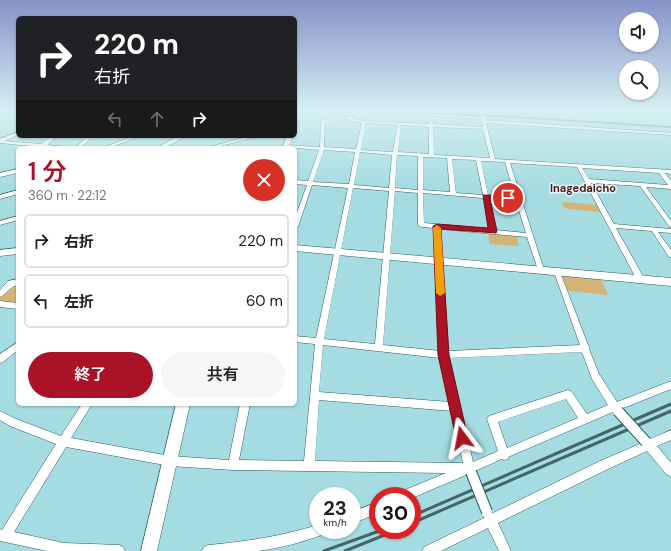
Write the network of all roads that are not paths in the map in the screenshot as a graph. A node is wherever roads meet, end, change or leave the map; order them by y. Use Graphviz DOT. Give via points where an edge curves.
graph roads {
  1 [pos="13,136"];
  2 [pos="322,136"];
  3 [pos="361,136"];
  4 [pos="396,136"];
  5 [pos="431,136"];
  6 [pos="487,136"];
  7 [pos="52,138"];
  8 [pos="89,138"];
  9 [pos="132,138"];
  10 [pos="180,138"];
  11 [pos="249,138"];
  12 [pos="0,142"];
  13 [pos="232,142"];
  14 [pos="42,146"];
  15 [pos="79,146"];
  16 [pos="110,146"];
  17 [pos="163,146"];
  18 [pos="215,146"];
  19 [pos="235,146"];
  20 [pos="297,147"];
  21 [pos="322,148"];
  22 [pos="358,151"];
  23 [pos="394,153"];
  24 [pos="420,155"];
  25 [pos="432,156"];
  26 [pos="449,157"];
  27 [pos="478,159"];
  28 [pos="493,160"];
  29 [pos="507,161"];
  30 [pos="579,166"];
  31 [pos="16,171"];
  32 [pos="660,172"];
  33 [pos="671,172"];
  34 [pos="0,175"];
  35 [pos="588,181"];
  36 [pos="297,182"];
  37 [pos="310,183"];
  38 [pos="642,185"];
  39 [pos="350,186"];
  40 [pos="671,186"];
  41 [pos="392,190"];
  42 [pos="420,192"];
  43 [pos="16,193"];
  44 [pos="453,194"];
  45 [pos="0,197"];
  46 [pos="486,197"];
  47 [pos="519,199"];
  48 [pos="16,218"];
  49 [pos="297,221"];
  50 [pos="0,222"];
  51 [pos="671,225"];
  52 [pos="437,226"];
  53 [pos="612,226"];
  54 [pos="654,230"];
  55 [pos="493,231"];
  56 [pos="671,231"];
  57 [pos="530,235"];
  58 [pos="297,248"];
  59 [pos="16,251"];
  60 [pos="337,252"];
  61 [pos="0,253"];
  62 [pos="671,255"];
  63 [pos="387,256"];
  64 [pos="439,262"];
  65 [pos="541,270"];
  66 [pos="557,272"];
  67 [pos="641,280"];
  68 [pos="16,282"];
  69 [pos="671,282"];
  70 [pos="0,294"];
  71 [pos="0,304"];
  72 [pos="16,306"];
  73 [pos="297,339"];
  74 [pos="319,342"];
  75 [pos="380,348"];
  76 [pos="586,348"];
  77 [pos="16,349"];
  78 [pos="444,355"];
  79 [pos="0,359"];
  80 [pos="671,385"];
  81 [pos="315,396"];
  82 [pos="86,406"];
  83 [pos="183,406"];
  84 [pos="245,406"];
  85 [pos="455,407"];
  86 [pos="616,409"];
  87 [pos="0,415"];
  88 [pos="585,420"];
  89 [pos="671,435"];
  90 [pos="64,442"];
  91 [pos="648,444"];
  92 [pos="504,455"];
  93 [pos="170,461"];
  94 [pos="233,465"];
  95 [pos="309,466"];
  96 [pos="470,470"];
  97 [pos="671,471"];
  98 [pos="421,489"];
  99 [pos="489,516"];
  100 [pos="309,534"];
  101 [pos="2,536"];
  102 [pos="119,551"];
  103 [pos="149,551"];
  104 [pos="208,551"];
  105 [pos="428,551"];
  106 [pos="505,551"];
  1 -- 12 [label="street"];
  2 -- 21 [label="street"];
  3 -- 22 [label="street"];
  4 -- 23 [label="street"];
  5 -- 25 [label="street"];
  6 -- 28 [label="street"];
  7 -- 14 [label="street"];
  8 -- 15 [label="street"];
  9 -- 16 [label="street"];
  10 -- 17 [label="street"];
  11 -- 13 [label="street"];
  12 -- 14 [label="street"];
  13 -- 18 [label="street"];
  13 -- 19 [label="street"];
  20 -- 21 [label="street"];
  21 -- 22 [label="street"];
  21 -- 37 [label="street"];
  22 -- 23 [label="street"];
  22 -- 39 [label="street"];
  23 -- 24 [label="street"];
  23 -- 41 [label="street"];
  24 -- 25 [label="street"];
  24 -- 42 [label="street"];
  25 -- 26 [label="street"];
  26 -- 27 [label="street"];
  26 -- 44 [label="street"];
  27 -- 28 [label="street"];
  27 -- 46 [label="street"];
  28 -- 29 [label="street"];
  29 -- 30 [label="street"];
  29 -- 47 [label="street"];
  30 -- 32 [label="street"];
  30 -- 35 [label="street"];
  31 -- 34 [label="street"];
  32 -- 33 [label="street"];
  32 -- 40 [label="street"];
  35 -- 38 [label="street"];
  35 -- 53 [label="street"];
  36 -- 37 [label="street"];
  37 -- 39 [label="street"];
  37 -- 49 [label="street"];
  38 -- 40 [label="street"];
  38 -- 51 [label="street"];
  39 -- 41 [label="street"];
  39 -- 60 [label="street"];
  41 -- 42 [label="street"];
  41 -- 63 [label="street"];
  42 -- 44 [label="street"];
  42 -- 52 [label="street" via="421,225"];
  43 -- 45 [label="street"];
  44 -- 46 [label="street"];
  46 -- 47 [label="street"];
  46 -- 55 [label="street"];
  47 -- 57 [label="street"];
  48 -- 50 [label="street"];
  52 -- 55 [label="street"];
  52 -- 64 [label="street"];
  53 -- 54 [label="street"];
  53 -- 67 [label="street"];
  54 -- 56 [label="street"];
  54 -- 62 [label="street"];
  55 -- 57 [label="street"];
  57 -- 65 [label="street"];
  58 -- 60 [label="street"];
  59 -- 61 [label="street"];
  60 -- 63 [label="street"];
  60 -- 74 [label="street"];
  63 -- 64 [label="street"];
  63 -- 75 [label="street"];
  64 -- 65 [label="street"];
  64 -- 78 [label="street"];
  65 -- 66 [label="street"];
  66 -- 67 [label="street"];
  66 -- 76 [label="street"];
  67 -- 69 [label="street"];
  68 -- 70 [label="street" via="11,283"];
  71 -- 72 [label="street"];
  73 -- 74 [label="street"];
  74 -- 75 [label="street"];
  74 -- 81 [label="street"];
  75 -- 78 [label="street"];
  76 -- 78 [label="street"];
  76 -- 86 [label="street" via="595,376"];
  77 -- 79 [label="street"];
  78 -- 85 [label="street"];
  80 -- 86 [label="street"];
  81 -- 85 [label="street"];
  81 -- 95 [label="street"];
  82 -- 90 [label="street"];
  83 -- 93 [label="street"];
  84 -- 94 [label="street"];
  85 -- 96 [label="street"];
  86 -- 88 [label="street"];
  86 -- 91 [label="street, bridge"];
  87 -- 90 [label="street" via="13,423"];
  88 -- 92 [label="street"];
  88 -- 92 [label="street" via="568,394 492,419"];
  89 -- 91 [label="street"];
  90 -- 93 [label="street"];
  90 -- 101 [label="street"];
  91 -- 97 [label="street"];
  91 -- 99 [label="street"];
  92 -- 96 [label="street"];
  93 -- 94 [label="street"];
  93 -- 103 [label="street"];
  94 -- 95 [label="street"];
  95 -- 96 [label="street"];
  96 -- 98 [label="street"];
  96 -- 99 [label="street, bridge"];
  99 -- 105 [label="street"];
  99 -- 106 [label="street"];
  100 -- 104 [label="street" via="258,545"];
  101 -- 102 [label="street" via="64,549"];
}
